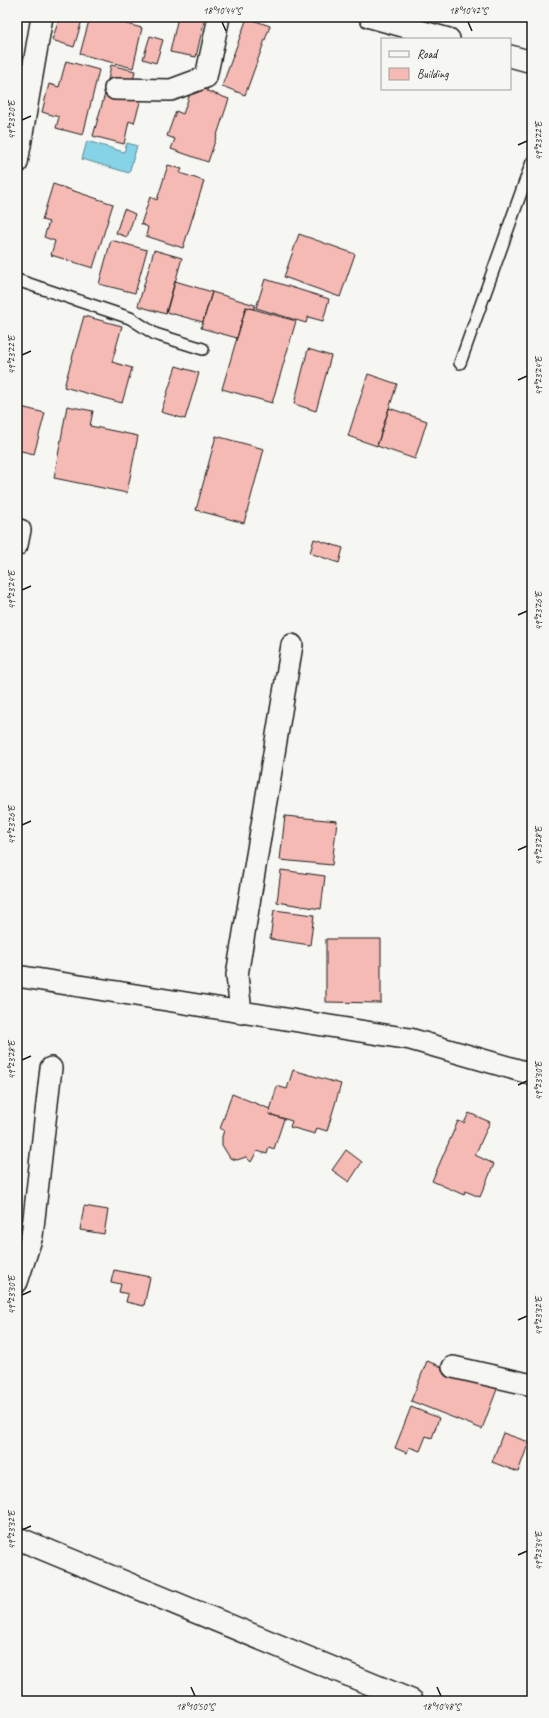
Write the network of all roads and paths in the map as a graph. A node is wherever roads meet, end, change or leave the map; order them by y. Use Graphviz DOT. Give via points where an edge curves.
graph roads {
  1 [pos="42,17"];
  2 [pos="219,17"];
  3 [pos="370,17"];
  4 [pos="445,38"];
  5 [pos="511,56"];
  6 [pos="532,62"];
  7 [pos="115,89"];
  8 [pos="532,162"];
  9 [pos="17,163"];
  10 [pos="17,280"];
  11 [pos="203,349"];
  12 [pos="460,363"];
  13 [pos="292,645"];
  14 [pos="17,976"];
  15 [pos="241,1013"];
  16 [pos="51,1068"];
  17 [pos="532,1074"];
  18 [pos="17,1282"];
  19 [pos="453,1367"];
  20 [pos="532,1385"];
  21 [pos="17,1538"];
  22 [pos="412,1701"];
  1 -- 9 [label="street"];
  2 -- 7 [label="street" via="206,77 171,90"];
  3 -- 4 [label="street"];
  5 -- 6 [label="street"];
  8 -- 12 [label="lane"];
  10 -- 11 [label="lane" via="130,318 155,334"];
  13 -- 15 [label="street" via="237,975"];
  14 -- 15 [label="street"];
  15 -- 17 [label="street" via="410,1039"];
  16 -- 18 [label="street" via="32,1236"];
  19 -- 20 [label="street"];
  21 -- 22 [label="main road"];
}
